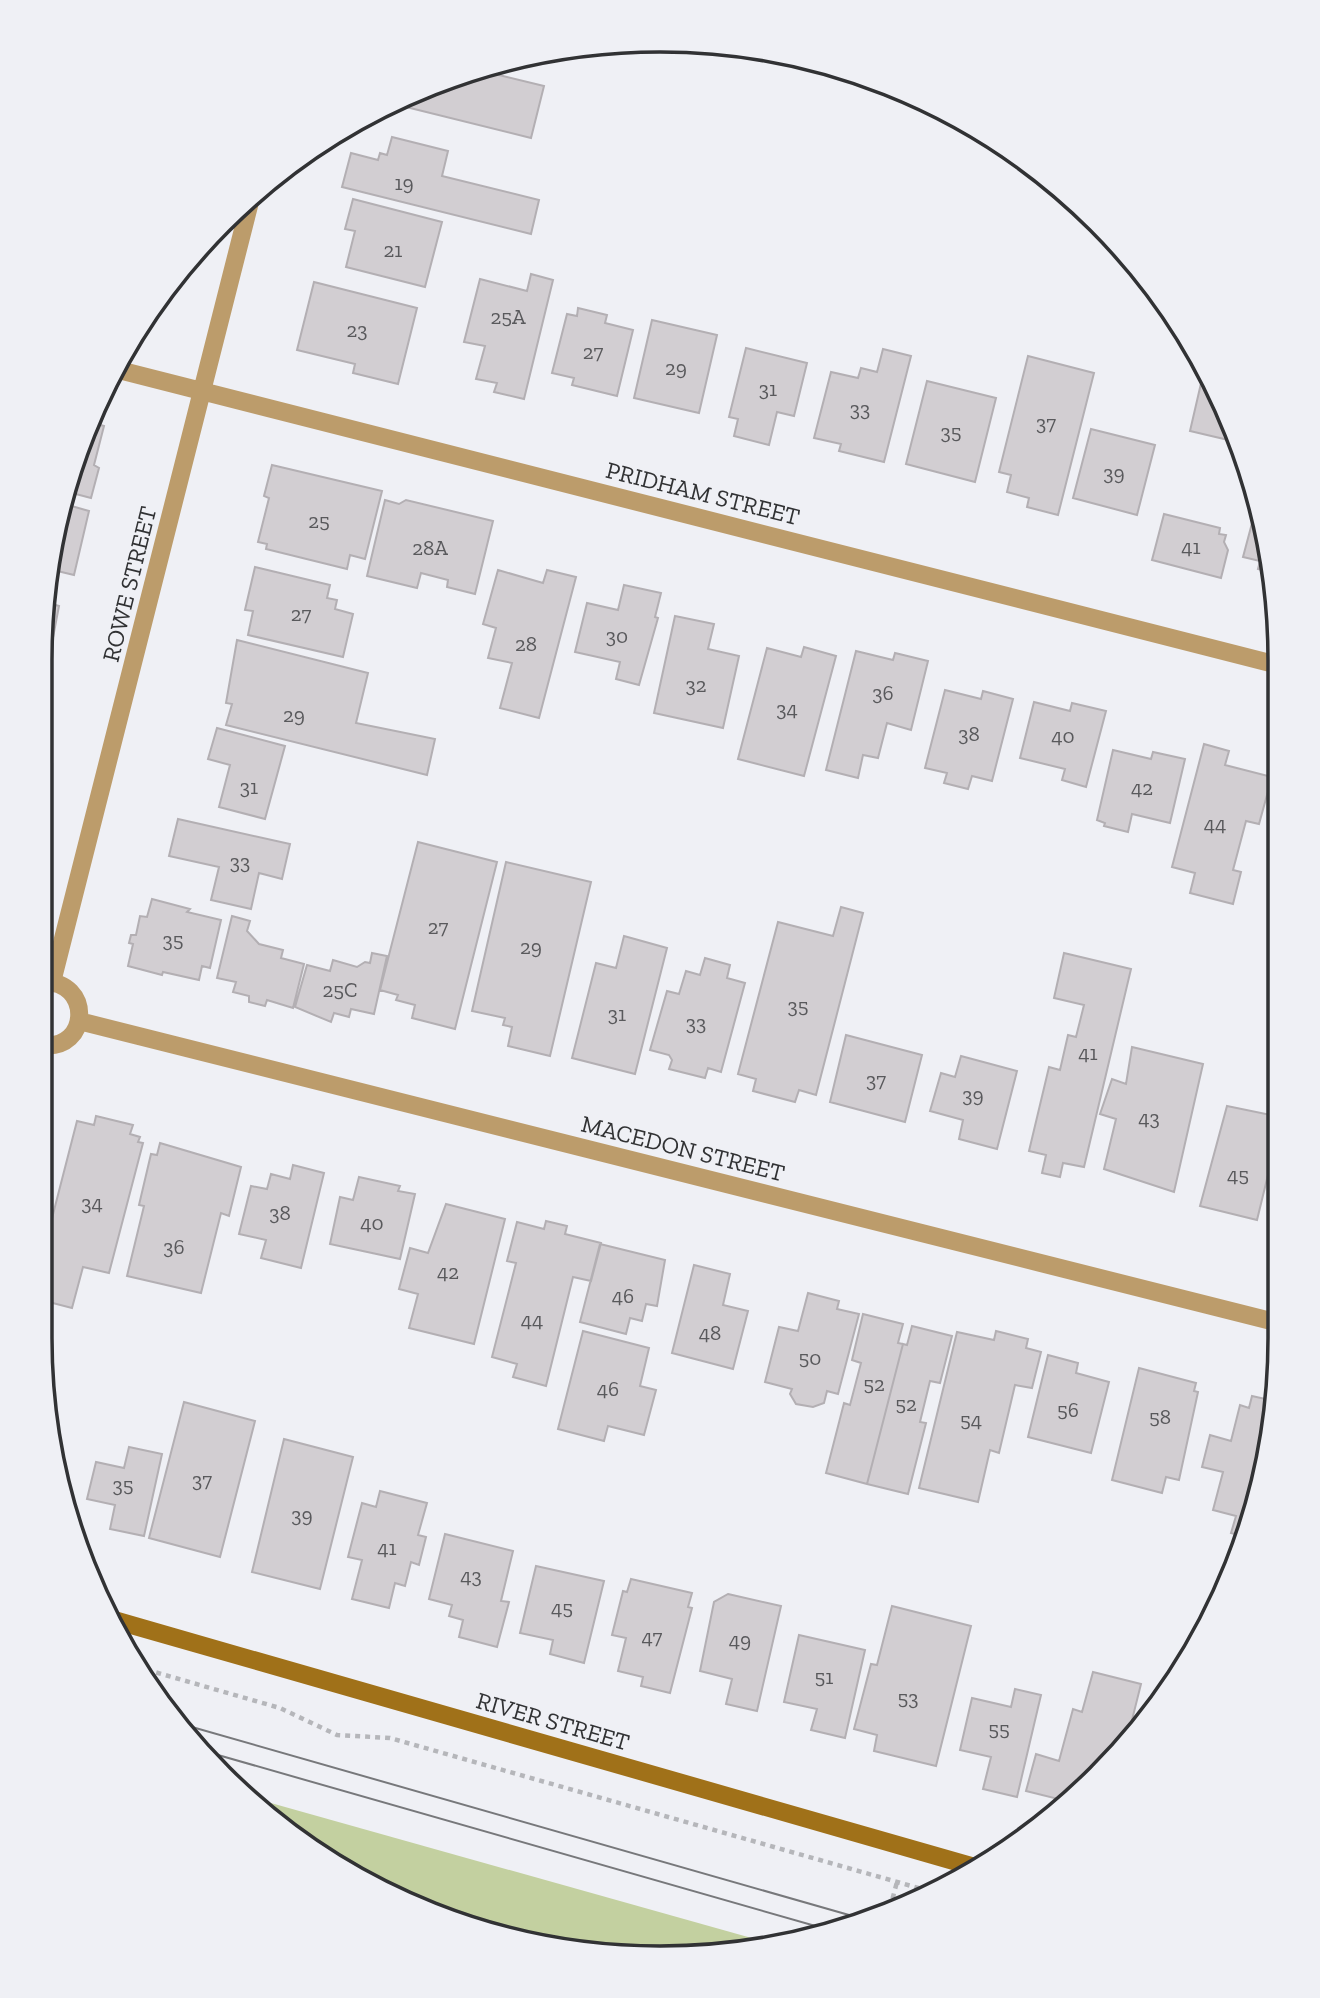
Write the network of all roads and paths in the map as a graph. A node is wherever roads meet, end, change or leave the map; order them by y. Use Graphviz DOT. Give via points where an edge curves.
graph roads {
  1 [pos="247,214"];
  2 [pos="126,372"];
  3 [pos="203,391"];
  4 [pos="1268,662"];
  5 [pos="52,967"];
  6 [pos="52,983"];
  7 [pos="79,1021"];
  8 [pos="52,1046"];
  9 [pos="1268,1320"];
  10 [pos="124,1623"];
  11 [pos="152,1671"];
  12 [pos="964,1864"];
  13 [pos="897,1882"];
  14 [pos="918,1888"];
  15 [pos="892,1899"];
  1 -- 3 [label="street, ROWE STREET"];
  2 -- 3 [label="street, PRIDHAM STREET"];
  3 -- 4 [label="street, PRIDHAM STREET"];
  3 -- 5 [label="street, ROWE STREET"];
  6 -- 7 [label="street" via="65,986 75,996"];
  7 -- 8 [label="street" via="66,1041"];
  7 -- 9 [label="street, MACEDON STREET"];
  10 -- 12 [label="street, RIVER STREET"];
  11 -- 13 [label="path" via="280,1708 337,1735 390,1738"];
  13 -- 14 [label="path"];
  13 -- 15 [label="path"];
}
